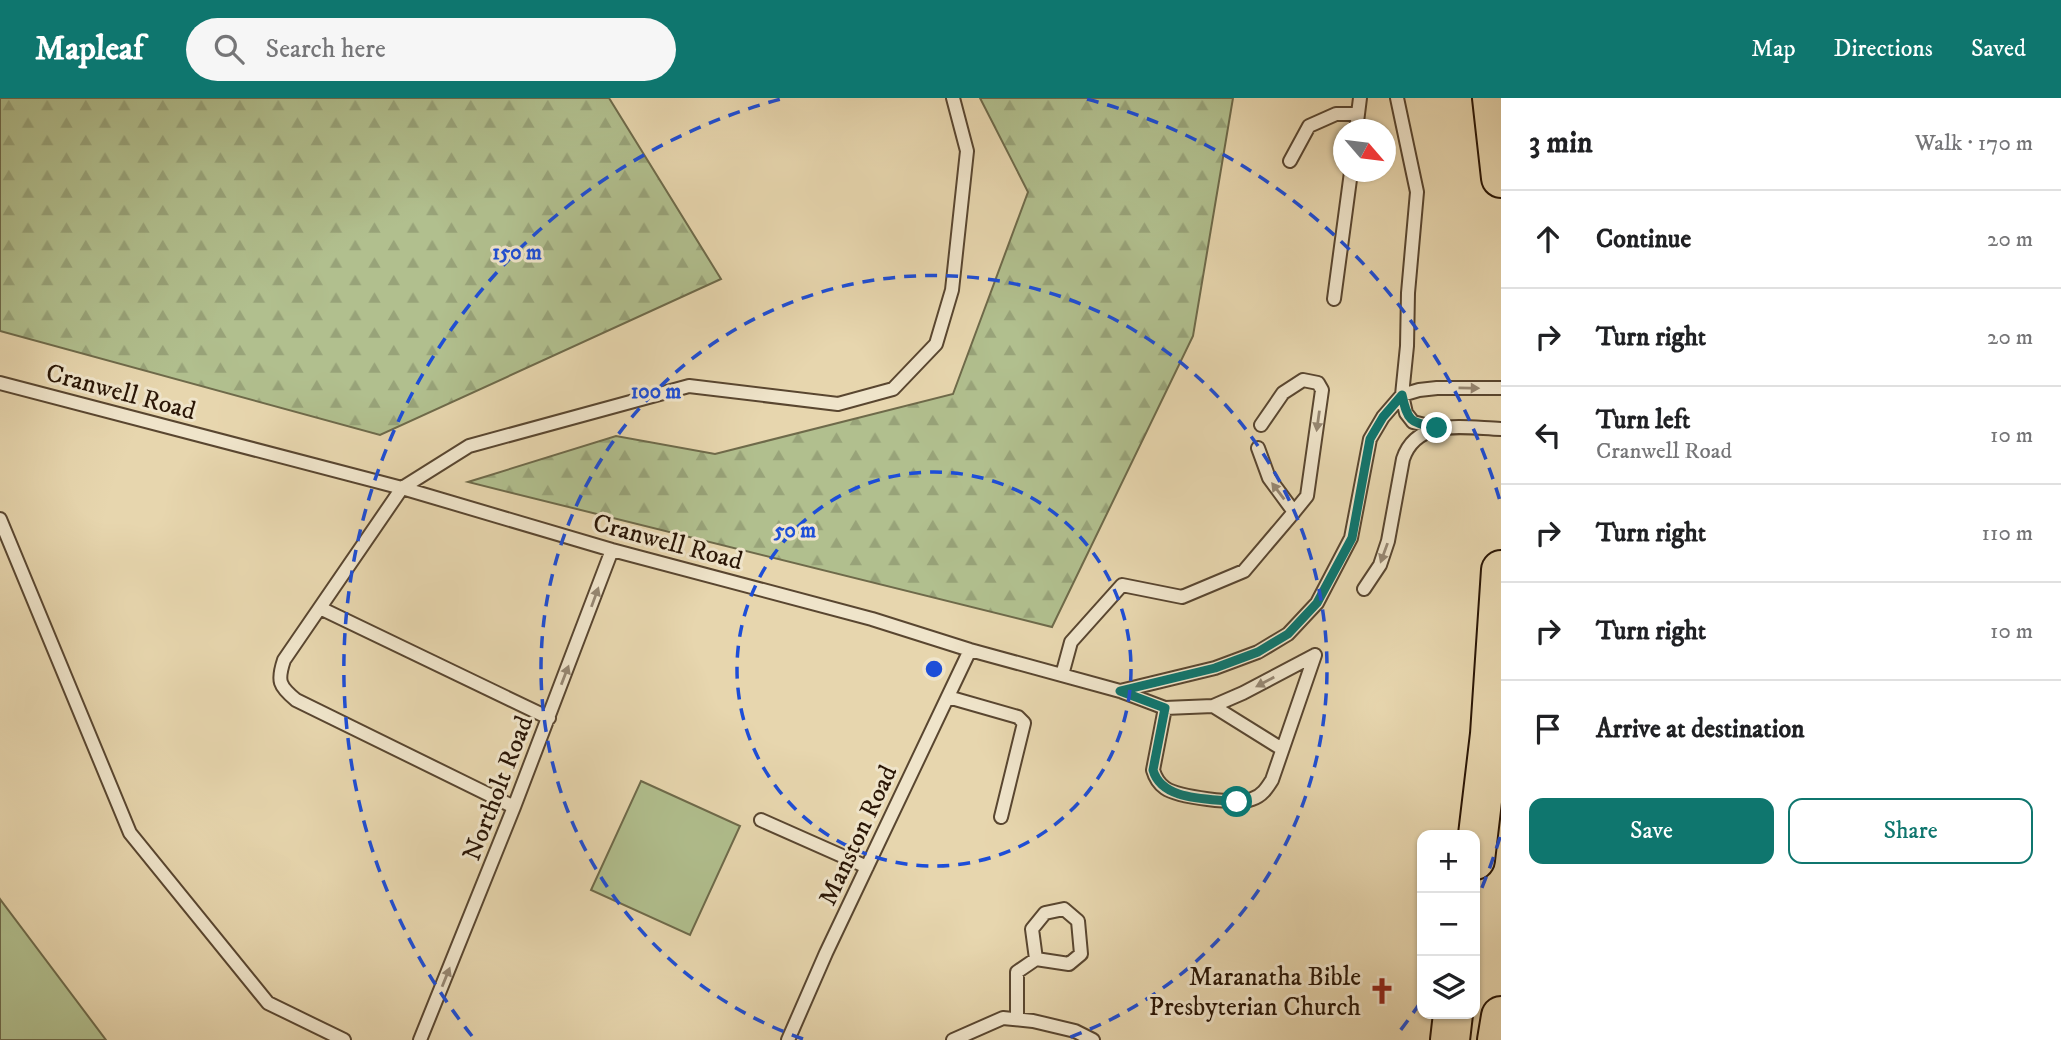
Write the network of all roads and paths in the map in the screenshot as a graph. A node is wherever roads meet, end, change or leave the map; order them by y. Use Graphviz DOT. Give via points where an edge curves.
graph roads {
  1 [pos="953,98"];
  2 [pos="1360,98"];
  3 [pos="1397,98"];
  4 [pos="1492,98"];
  5 [pos="1358,114"];
  6 [pos="1357,119"];
  7 [pos="1290,161"];
  8 [pos="1501,178"];
  9 [pos="1350,182"];
  10 [pos="1334,299"];
  11 [pos="0,383"];
  12 [pos="1501,388"];
  13 [pos="1402,395"];
  14 [pos="1261,425"];
  15 [pos="1437,428"];
  16 [pos="1501,429"];
  17 [pos="1258,448"];
  18 [pos="402,488"];
  19 [pos="1294,512"];
  20 [pos="0,519"];
  21 [pos="612,550"];
  22 [pos="1501,570"];
  23 [pos="1364,589"];
  24 [pos="320,608"];
  25 [pos="970,650"];
  26 [pos="1062,675"];
  27 [pos="1120,691"];
  28 [pos="948,697"];
  29 [pos="1213,706"];
  30 [pos="1165,708"];
  31 [pos="549,718"];
  32 [pos="1282,749"];
  33 [pos="514,807"];
  34 [pos="1000,817"];
  35 [pos="761,820"];
  36 [pos="1479,830"];
  37 [pos="867,867"];
  38 [pos="1035,959"];
  39 [pos="1501,1016"];
  40 [pos="1453,1019"];
  41 [pos="1017,1020"];
  42 [pos="344,1040"];
  43 [pos="420,1040"];
  44 [pos="788,1040"];
  45 [pos="953,1040"];
  46 [pos="1093,1040"];
  47 [pos="1450,1040"];
  48 [pos="1497,1040"];
  1 -- 18 [label="lane" via="967,151 952,290 936,344 893,389 838,404 689,386 469,446"];
  2 -- 5 [label="lane"];
  3 -- 13 [label="lane" via="1417,192"];
  4 -- 8 [label="main road"];
  5 -- 6 [label="lane"];
  5 -- 7 [label="lane" via="1336,114 1309,126"];
  9 -- 10 [label="lane"];
  11 -- 18 [label="lane, Cranwell Road"];
  13 -- 12 [label="lane, one-way" via="1437,388"];
  13 -- 15 [label="lane" via="1413,422"];
  13 -- 27 [label="lane" via="1370,439 1352,538 1317,603 1288,634 1258,652 1215,668"];
  14 -- 19 [label="lane, one-way" via="1283,393 1303,380 1318,383 1322,390 1307,496"];
  15 -- 16 [label="lane"];
  15 -- 23 [label="lane, one-way" via="1424,432 1406,448 1388,541 1380,565"];
  19 -- 17 [label="lane, one-way" via="1269,478"];
  18 -- 21 [label="lane, Cranwell Road"];
  18 -- 24 [label="lane"];
  19 -- 26 [label="lane" via="1244,571 1207,587 1182,597 1122,585 1071,642"];
  20 -- 42 [label="lane" via="130,833 268,1003"];
  21 -- 25 [label="lane, Cranwell Road"];
  31 -- 21 [label="lane, Northolt Road, one-way"];
  22 -- 36 [label="main road"];
  24 -- 31 [label="lane"];
  24 -- 33 [label="lane" via="284,660 279,674 286,692"];
  25 -- 26 [label="lane, Cranwell Road"];
  25 -- 28 [label="lane, Manston Road"];
  26 -- 27 [label="lane, Cranwell Road"];
  27 -- 30 [label="lane, Cranwell Road"];
  28 -- 34 [label="lane" via="1018,717 1024,723"];
  28 -- 37 [label="lane, Manston Road"];
  29 -- 30 [label="lane, Cranwell Road"];
  29 -- 32 [label="lane"];
  32 -- 29 [label="lane, Cranwell Road, one-way" via="1315,655"];
  30 -- 32 [label="lane" via="1153,770 1164,788 1179,794 1237,802 1254,799 1266,790"];
  31 -- 33 [label="lane, Northolt Road"];
  43 -- 33 [label="lane, Northolt Road, one-way"];
  35 -- 37 [label="lane"];
  37 -- 44 [label="lane, Manston Road"];
  38 -- 38 [label="lane" via="1032,929 1045,913 1064,909 1078,921 1081,954 1069,964"];
  38 -- 41 [label="lane" via="1017,972"];
  39 -- 48 [label="main road"];
  40 -- 47 [label="main road"];
  41 -- 45 [label="lane" via="1003,1018"];
  41 -- 46 [label="lane" via="1075,1031"];
}
